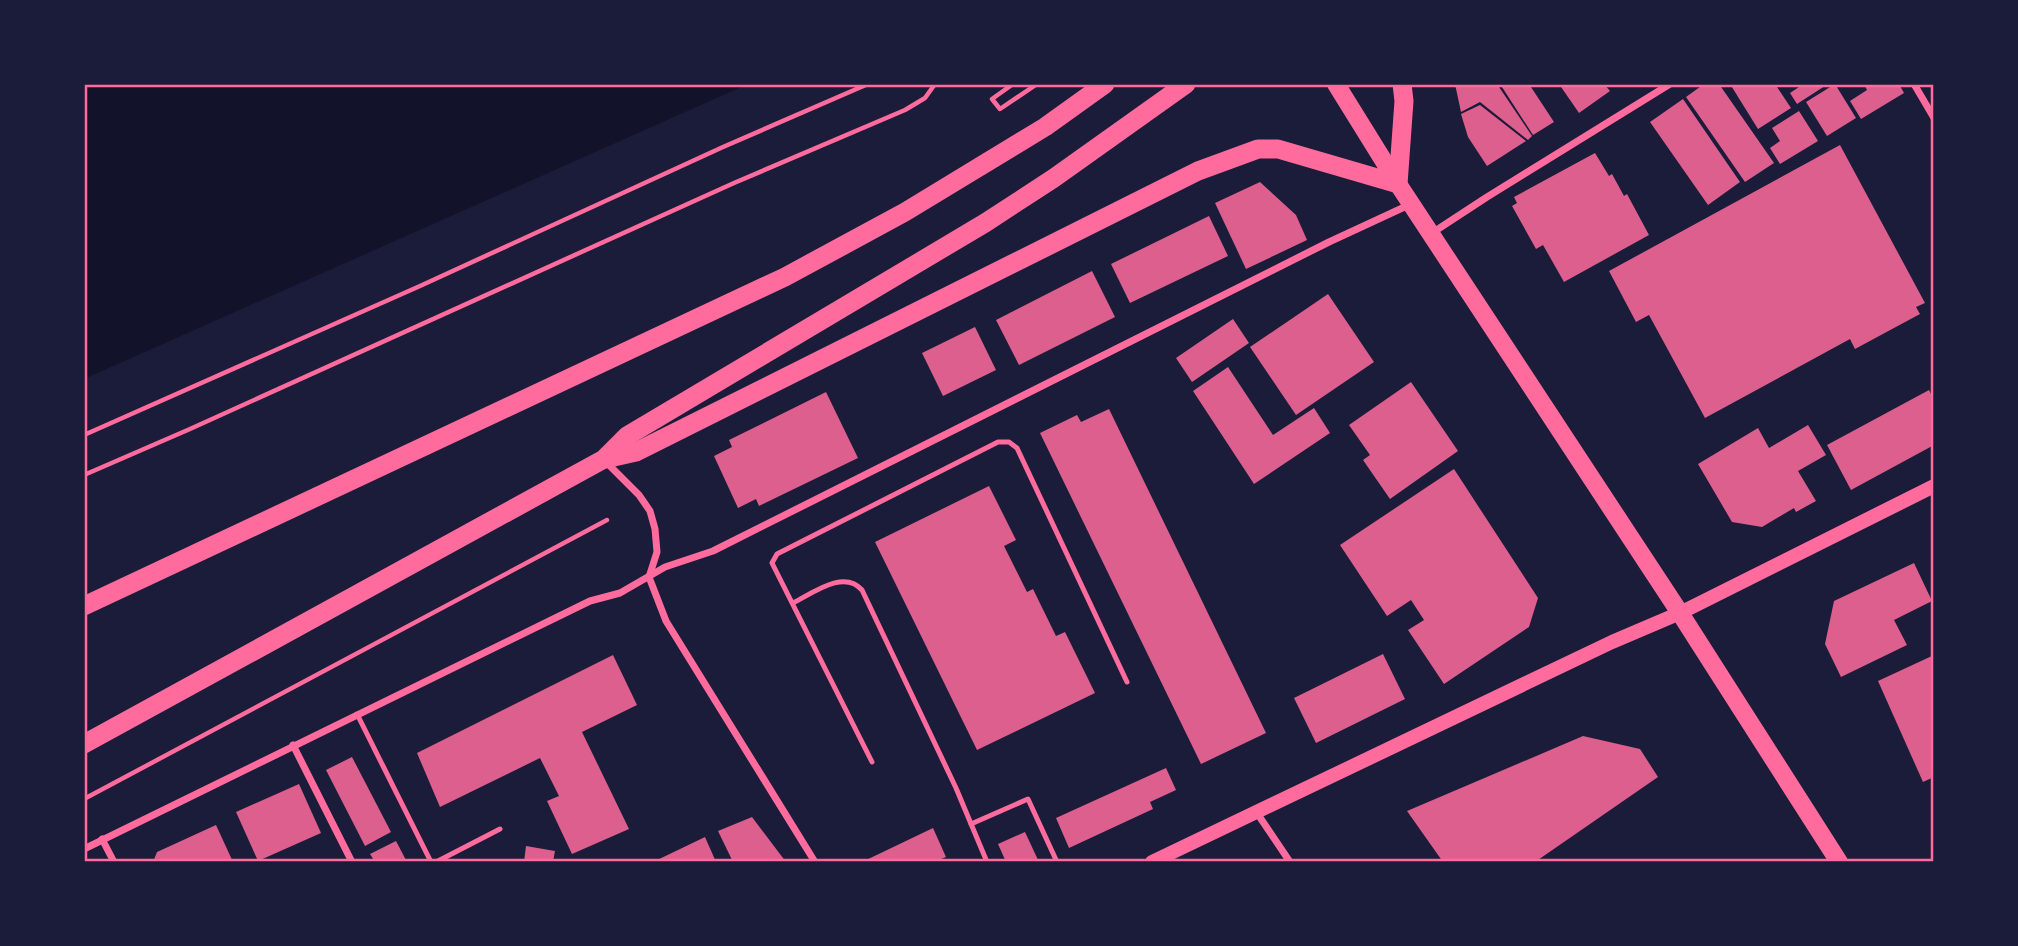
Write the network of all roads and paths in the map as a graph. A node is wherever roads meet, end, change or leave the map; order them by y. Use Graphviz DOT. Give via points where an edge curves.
graph roads {
  1 [pos="868,84"];
  2 [pos="935,84"];
  3 [pos="1013,84"];
  4 [pos="1037,84"];
  5 [pos="1105,84"];
  6 [pos="1186,84"];
  7 [pos="1336,84"];
  8 [pos="1402,84"];
  9 [pos="1670,84"];
  10 [pos="1914,84"];
  11 [pos="1934,118"];
  12 [pos="1398,184"];
  13 [pos="1412,204"];
  14 [pos="1432,234"];
  15 [pos="84,435"];
  16 [pos="604,459"];
  17 [pos="84,475"];
  18 [pos="1934,486"];
  19 [pos="607,520"];
  20 [pos="649,577"];
  21 [pos="793,603"];
  22 [pos="84,606"];
  23 [pos="1681,612"];
  24 [pos="1127,682"];
  25 [pos="357,714"];
  26 [pos="84,744"];
  27 [pos="293,745"];
  28 [pos="872,762"];
  29 [pos="84,799"];
  30 [pos="1257,813"];
  31 [pos="971,824"];
  32 [pos="500,829"];
  33 [pos="102,839"];
  34 [pos="84,849"];
  35 [pos="114,862"];
  36 [pos="352,862"];
  37 [pos="433,862"];
  38 [pos="815,862"];
  39 [pos="987,862"];
  40 [pos="1057,862"];
  41 [pos="1153,862"];
  42 [pos="1290,862"];
  43 [pos="1839,862"];
  1 -- 15 [label="path"];
  2 -- 17 [label="path" via="925,98 905,110"];
  3 -- 4 [label="path" via="992,99 1000,109"];
  5 -- 22 [label="highway" via="1045,127 905,212 785,277"];
  6 -- 16 [label="highway" via="996,215 627,436"];
  7 -- 12 [label="main road"];
  8 -- 12 [label="highway"];
  9 -- 14 [label="street"];
  10 -- 11 [label="street"];
  12 -- 13 [label="main road"];
  12 -- 16 [label="highway" via="1278,149 1258,149 1198,171 636,452"];
  13 -- 14 [label="main road"];
  13 -- 20 [label="street" via="713,551"];
  14 -- 23 [label="main road"];
  16 -- 20 [label="street" via="650,511 657,552"];
  16 -- 26 [label="highway"];
  18 -- 23 [label="main road"];
  19 -- 29 [label="path"];
  20 -- 25 [label="street"];
  20 -- 38 [label="street" via="666,621"];
  21 -- 24 [label="lane" via="772,563 777,554 998,442 1009,442 1017,448"];
  21 -- 28 [label="lane"];
  21 -- 31 [label="lane" via="836,582 854,582 862,590"];
  23 -- 30 [label="main road"];
  23 -- 43 [label="main road"];
  25 -- 27 [label="street"];
  25 -- 37 [label="lane"];
  27 -- 33 [label="street"];
  27 -- 36 [label="street"];
  30 -- 41 [label="main road"];
  30 -- 42 [label="street"];
  31 -- 39 [label="lane"];
  31 -- 40 [label="lane" via="1028,799"];
  32 -- 37 [label="lane"];
  33 -- 34 [label="street"];
  33 -- 35 [label="street"];
}
